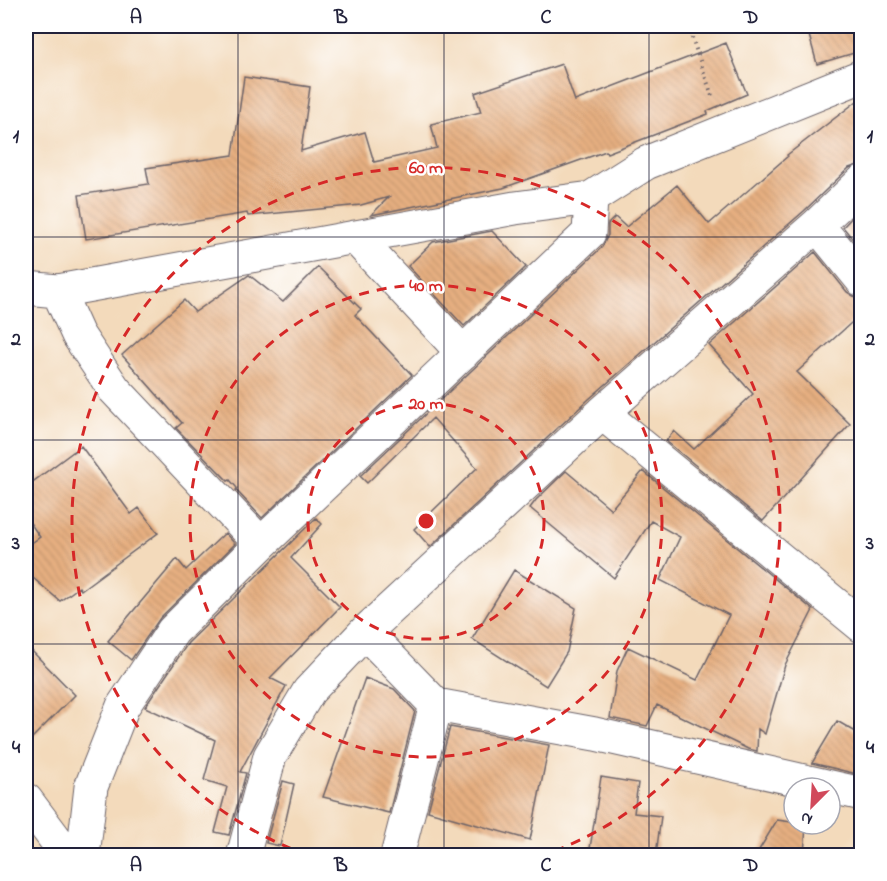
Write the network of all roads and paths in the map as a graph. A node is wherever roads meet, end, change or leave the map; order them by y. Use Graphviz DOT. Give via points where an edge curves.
graph roads {
  1 [pos="688,26"];
  2 [pos="861,76"];
  3 [pos="724,131"];
  4 [pos="861,182"];
  5 [pos="591,198"];
  6 [pos="817,225"];
  7 [pos="355,237"];
  8 [pos="861,280"];
  9 [pos="26,288"];
  10 [pos="58,291"];
  11 [pos="463,353"];
  12 [pos="602,413"];
  13 [pos="261,544"];
  14 [pos="861,626"];
  15 [pos="365,632"];
  16 [pos="436,705"];
  17 [pos="861,794"];
  18 [pos="26,800"];
  19 [pos="68,855"];
  20 [pos="83,855"];
  21 [pos="243,855"];
  22 [pos="397,855"];
  1 -- 3 [label="path"];
  2 -- 3 [label="street"];
  3 -- 5 [label="street" via="646,163"];
  4 -- 6 [label="street"];
  5 -- 7 [label="street" via="515,207"];
  5 -- 11 [label="street" via="589,233"];
  6 -- 8 [label="street"];
  6 -- 12 [label="street"];
  7 -- 10 [label="street"];
  7 -- 11 [label="street"];
  9 -- 10 [label="street"];
  10 -- 13 [label="street" via="78,335 114,389"];
  11 -- 13 [label="street"];
  12 -- 14 [label="street"];
  12 -- 15 [label="street"];
  13 -- 20 [label="street" via="173,631 123,706 92,787"];
  15 -- 16 [label="street"];
  15 -- 21 [label="street" via="309,691 270,756"];
  16 -- 17 [label="street" via="595,734"];
  16 -- 22 [label="street"];
  18 -- 19 [label="street"];
}
